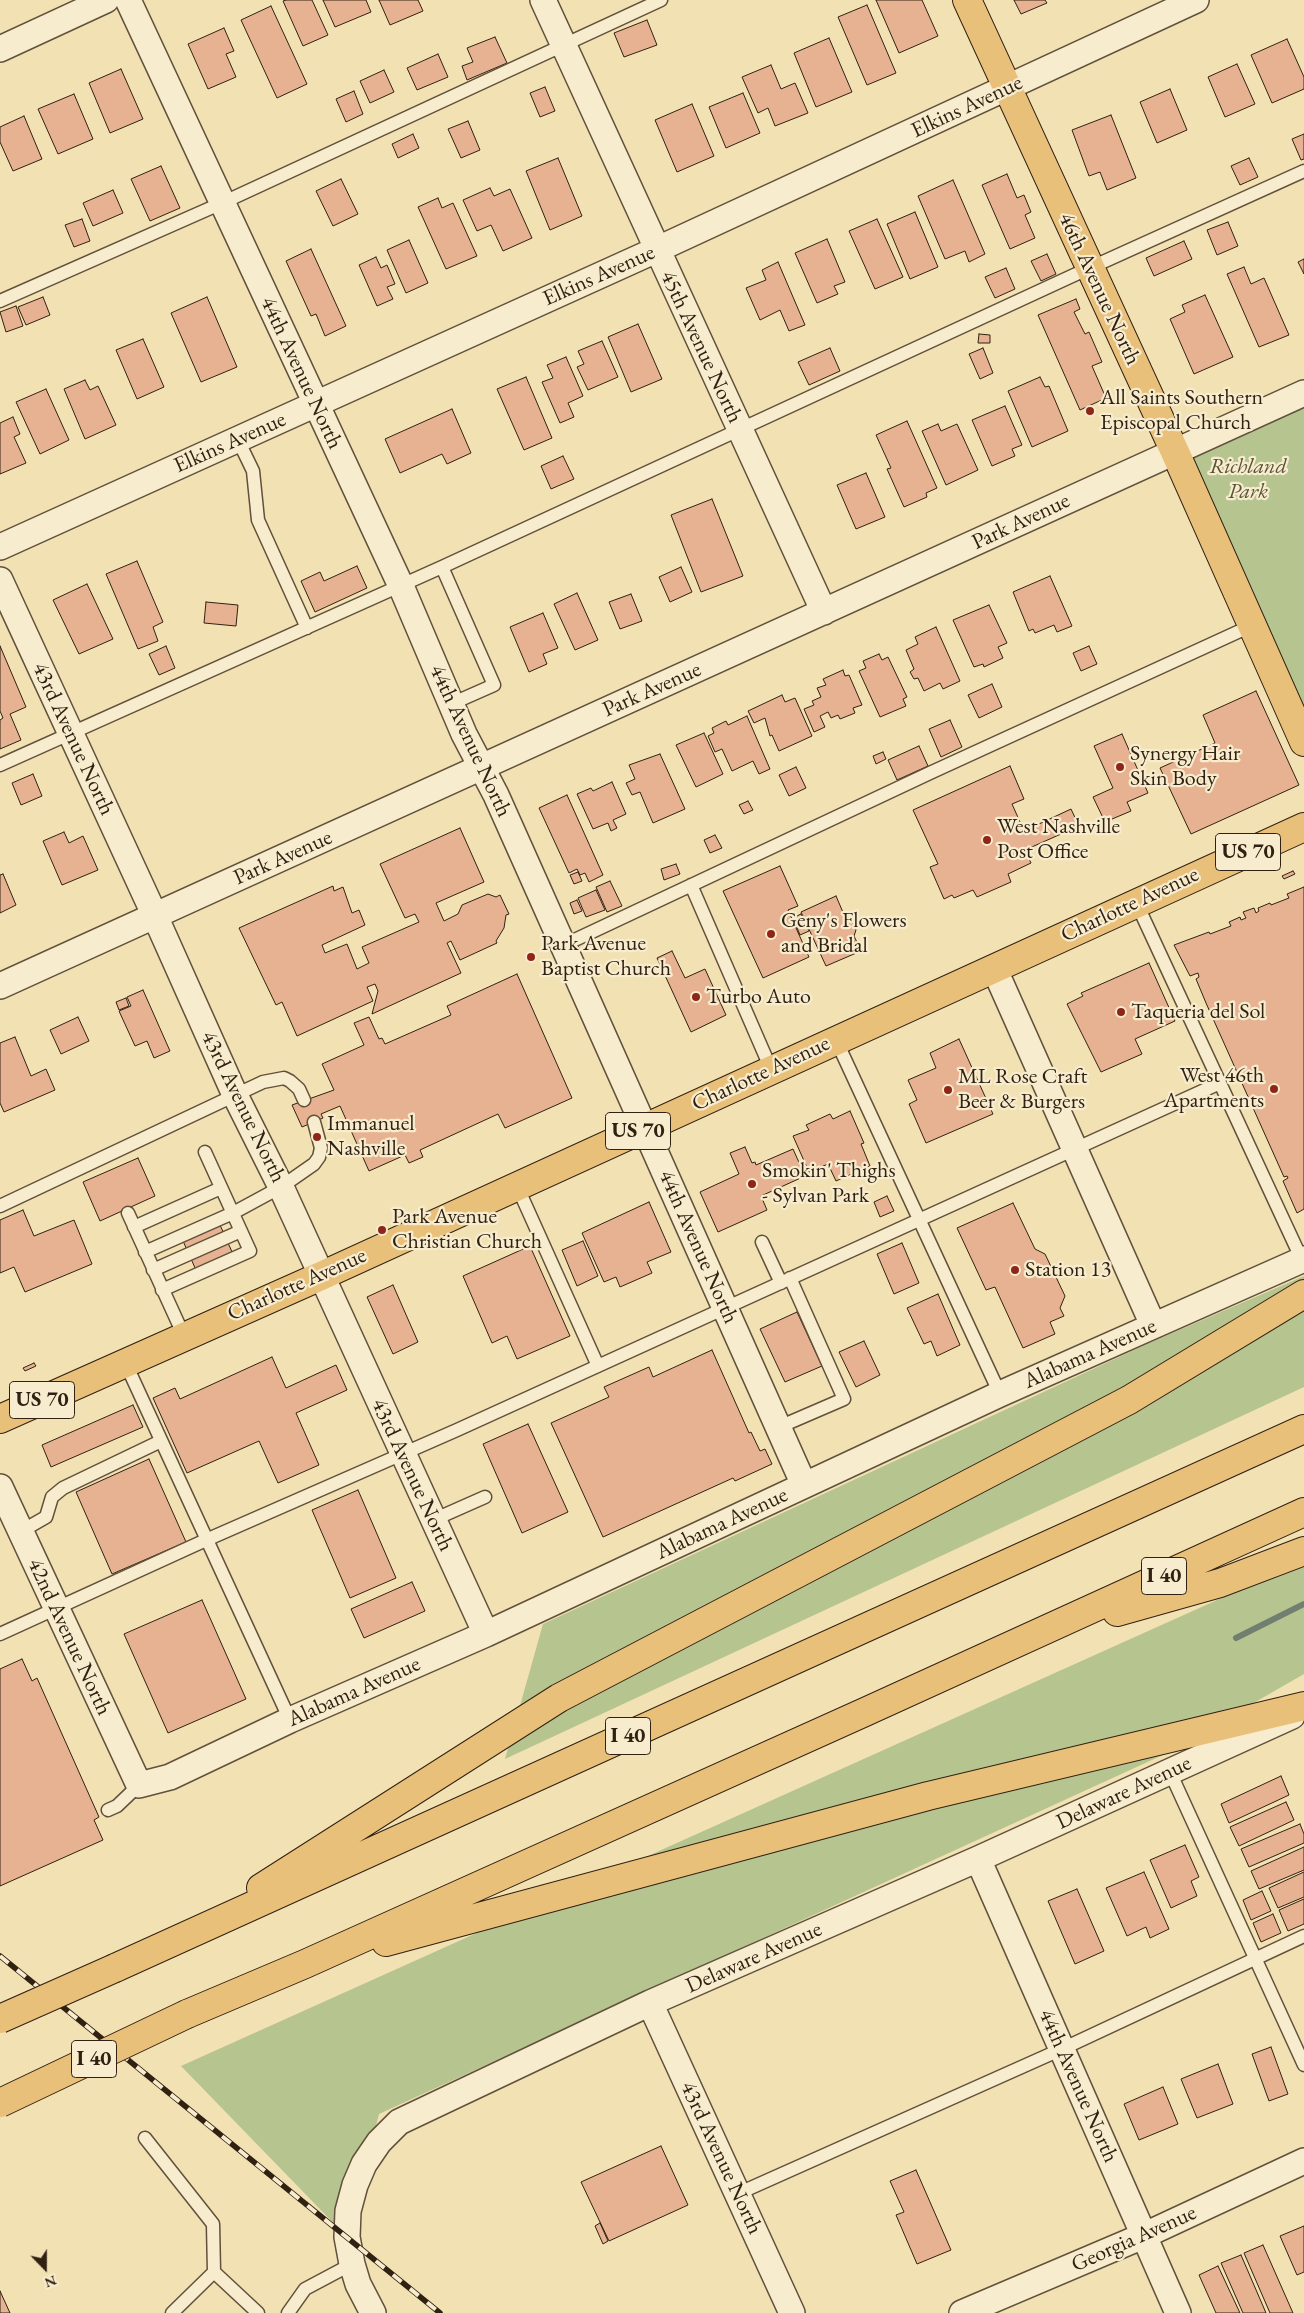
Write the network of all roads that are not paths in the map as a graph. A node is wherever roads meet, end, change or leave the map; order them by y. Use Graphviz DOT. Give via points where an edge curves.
graph roads {
  1 [pos="106,0"];
  2 [pos="128,0"];
  3 [pos="543,0"];
  4 [pos="661,0"];
  5 [pos="967,0"];
  6 [pos="1196,0"];
  7 [pos="564,44"];
  8 [pos="0,49"];
  9 [pos="1006,89"];
  10 [pos="1304,171"];
  11 [pos="222,203"];
  12 [pos="656,250"];
  13 [pos="1089,268"];
  14 [pos="0,302"];
  15 [pos="1304,394"];
  16 [pos="317,404"];
  17 [pos="740,430"];
  18 [pos="238,440"];
  19 [pos="1175,452"];
  20 [pos="0,547"];
  21 [pos="442,567"];
  22 [pos="0,580"];
  23 [pos="401,586"];
  24 [pos="824,612"];
  25 [pos="1253,625"];
  26 [pos="307,628"];
  27 [pos="451,704"];
  28 [pos="71,734"];
  29 [pos="1304,742"];
  30 [pos="0,765"];
  31 [pos="483,767"];
  32 [pos="1304,827"];
  33 [pos="691,885"];
  34 [pos="1136,902"];
  35 [pos="155,916"];
  36 [pos="564,945"];
  37 [pos="994,968"];
  38 [pos="0,986"];
  39 [pos="836,1040"];
  40 [pos="772,1069"];
  41 [pos="1220,1084"];
  42 [pos="235,1096"];
  43 [pos="304,1100"];
  44 [pos="314,1122"];
  45 [pos="644,1128"];
  46 [pos="1074,1149"];
  47 [pos="204,1152"];
  48 [pos="517,1186"];
  49 [pos="281,1187"];
  50 [pos="221,1188"];
  51 [pos="0,1206"];
  52 [pos="128,1213"];
  53 [pos="233,1213"];
  54 [pos="919,1219"];
  55 [pos="134,1227"];
  56 [pos="241,1231"];
  57 [pos="762,1242"];
  58 [pos="145,1252"];
  59 [pos="1303,1259"];
  60 [pos="153,1270"];
  61 [pos="321,1276"];
  62 [pos="786,1280"];
  63 [pos="162,1290"];
  64 [pos="1304,1294"];
  65 [pos="726,1308"];
  66 [pos="1152,1325"];
  67 [pos="184,1336"];
  68 [pos="125,1362"];
  69 [pos="598,1366"];
  70 [pos="1000,1394"];
  71 [pos="0,1419"];
  72 [pos="779,1427"];
  73 [pos="1304,1429"];
  74 [pos="161,1442"];
  75 [pos="403,1454"];
  76 [pos="804,1485"];
  77 [pos="0,1488"];
  78 [pos="485,1497"];
  79 [pos="1304,1512"];
  80 [pos="433,1520"];
  81 [pos="20,1532"];
  82 [pos="206,1540"];
  83 [pos="1304,1551"];
  84 [pos="56,1610"];
  85 [pos="0,1634"];
  86 [pos="486,1634"];
  87 [pos="1024,1639"];
  88 [pos="1304,1706"];
  89 [pos="1304,1711"];
  90 [pos="290,1720"];
  91 [pos="1170,1772"];
  92 [pos="139,1785"];
  93 [pos="108,1810"];
  94 [pos="978,1859"];
  95 [pos="1304,1936"];
  96 [pos="177,1941"];
  97 [pos="1254,1958"];
  98 [pos="305,1964"];
  99 [pos="650,2003"];
  100 [pos="0,2018"];
  101 [pos="1062,2049"];
  102 [pos="1304,2065"];
  103 [pos="0,2103"];
  104 [pos="145,2138"];
  105 [pos="1304,2161"];
  106 [pos="737,2194"];
  107 [pos="1143,2236"];
  108 [pos="352,2264"];
  109 [pos="214,2272"];
  110 [pos="172,2313"];
  111 [pos="258,2313"];
  112 [pos="288,2313"];
  113 [pos="372,2313"];
  114 [pos="792,2313"];
  115 [pos="962,2313"];
  116 [pos="1178,2313"];
  1 -- 8 [label="street"];
  2 -- 11 [label="street, 44th Avenue North"];
  3 -- 7 [label="street, 45th Avenue North"];
  4 -- 7 [label="lane"];
  5 -- 9 [label="main road, 46th Avenue North"];
  6 -- 9 [label="street, Elkins Avenue"];
  7 -- 11 [label="lane"];
  7 -- 12 [label="street, 45th Avenue North"];
  9 -- 12 [label="street, Elkins Avenue"];
  9 -- 13 [label="main road, 46th Avenue North"];
  10 -- 13 [label="lane"];
  11 -- 14 [label="lane"];
  11 -- 16 [label="street, 44th Avenue North"];
  12 -- 16 [label="street, Elkins Avenue"];
  12 -- 17 [label="street, 45th Avenue North"];
  13 -- 17 [label="lane"];
  13 -- 19 [label="main road, 46th Avenue North"];
  15 -- 19 [label="street, Park Avenue"];
  16 -- 18 [label="street, Elkins Avenue"];
  16 -- 23 [label="street, 44th Avenue North"];
  17 -- 21 [label="lane"];
  17 -- 24 [label="street, 45th Avenue North"];
  18 -- 20 [label="street, Elkins Avenue"];
  18 -- 26 [label="lane" via="253,470 258,520"];
  19 -- 24 [label="street, Park Avenue"];
  19 -- 25 [label="main road, 46th Avenue North"];
  21 -- 23 [label="lane"];
  21 -- 27 [label="lane" via="494,685"];
  22 -- 28 [label="street, 43rd Avenue North"];
  23 -- 26 [label="lane"];
  23 -- 27 [label="street, 44th Avenue North"];
  24 -- 31 [label="street, Park Avenue"];
  25 -- 29 [label="main road, 46th Avenue North"];
  25 -- 33 [label="lane"];
  26 -- 28 [label="lane"];
  27 -- 31 [label="street, 44th Avenue North"];
  28 -- 30 [label="lane"];
  28 -- 35 [label="street, 43rd Avenue North"];
  31 -- 35 [label="street, Park Avenue"];
  31 -- 36 [label="street, 44th Avenue North"];
  32 -- 34 [label="main road, Charlotte Avenue / US 70"];
  33 -- 36 [label="lane"];
  33 -- 40 [label="lane"];
  34 -- 37 [label="main road, Charlotte Avenue / US 70"];
  34 -- 41 [label="lane"];
  35 -- 38 [label="street, Park Avenue"];
  35 -- 42 [label="street, 43rd Avenue North"];
  36 -- 45 [label="street, 44th Avenue North"];
  37 -- 39 [label="main road, Charlotte Avenue / US 70"];
  37 -- 46 [label="street"];
  39 -- 40 [label="main road, Charlotte Avenue / US 70"];
  39 -- 54 [label="lane"];
  40 -- 45 [label="main road, Charlotte Avenue / US 70"];
  41 -- 46 [label="lane"];
  41 -- 59 [label="lane"];
  42 -- 43 [label="lane" via="263,1082 284,1078 299,1089"];
  42 -- 49 [label="street, 43rd Avenue North"];
  42 -- 51 [label="lane"];
  44 -- 49 [label="lane" via="320,1138 319,1157"];
  45 -- 48 [label="main road, Charlotte Avenue / US 70"];
  45 -- 65 [label="street, 44th Avenue North"];
  46 -- 54 [label="lane"];
  46 -- 66 [label="street"];
  47 -- 50 [label="lane"];
  48 -- 61 [label="main road, Charlotte Avenue / US 70"];
  48 -- 69 [label="lane"];
  49 -- 53 [label="lane"];
  49 -- 61 [label="street, 43rd Avenue North"];
  50 -- 53 [label="lane"];
  50 -- 55 [label="lane"];
  52 -- 55 [label="lane"];
  53 -- 56 [label="lane"];
  53 -- 58 [label="lane"];
  54 -- 62 [label="lane"];
  54 -- 70 [label="lane"];
  55 -- 58 [label="lane"];
  56 -- 60 [label="lane"];
  56 -- 63 [label="lane" via="250,1251"];
  57 -- 62 [label="lane"];
  58 -- 60 [label="lane"];
  59 -- 66 [label="street, Alabama Avenue"];
  60 -- 63 [label="lane"];
  61 -- 67 [label="main road, Charlotte Avenue / US 70"];
  61 -- 75 [label="street, 43rd Avenue North"];
  62 -- 65 [label="lane"];
  62 -- 72 [label="lane" via="844,1398"];
  63 -- 67 [label="lane"];
  64 -- 96 [label="main road" via="1129,1400 559,1698"];
  65 -- 69 [label="lane"];
  65 -- 72 [label="street, 44th Avenue North"];
  66 -- 70 [label="street, Alabama Avenue"];
  67 -- 68 [label="main road, Charlotte Avenue / US 70"];
  68 -- 71 [label="main road, Charlotte Avenue / US 70"];
  68 -- 74 [label="lane"];
  69 -- 75 [label="lane"];
  70 -- 76 [label="street, Alabama Avenue"];
  72 -- 76 [label="street, 44th Avenue North"];
  73 -- 96 [label="main road, I 40"];
  74 -- 81 [label="lane" via="63,1488 52,1497 46,1517"];
  74 -- 82 [label="lane"];
  75 -- 80 [label="street, 43rd Avenue North"];
  75 -- 82 [label="lane"];
  76 -- 86 [label="street, Alabama Avenue"];
  77 -- 81 [label="street, 42nd Avenue North"];
  78 -- 80 [label="lane"];
  79 -- 87 [label="main road, I 40"];
  80 -- 86 [label="street, 43rd Avenue North"];
  81 -- 84 [label="street, 42nd Avenue North"];
  82 -- 84 [label="lane"];
  82 -- 90 [label="lane"];
  83 -- 87 [label="main road" via="1220,1583"];
  84 -- 85 [label="lane"];
  84 -- 92 [label="street, 42nd Avenue North"];
  86 -- 90 [label="street, Alabama Avenue"];
  87 -- 98 [label="main road, I 40"];
  88 -- 98 [label="main road" via="928,1796"];
  89 -- 91 [label="street, Delaware Avenue"];
  90 -- 92 [label="street, Alabama Avenue" via="170,1777"];
  91 -- 94 [label="street, Delaware Avenue"];
  91 -- 97 [label="lane"];
  92 -- 93 [label="lane" via="117,1806"];
  94 -- 99 [label="street, Delaware Avenue"];
  94 -- 101 [label="street, 44th Avenue North"];
  95 -- 97 [label="lane"];
  96 -- 100 [label="main road, I 40, bridge"];
  97 -- 101 [label="lane"];
  97 -- 102 [label="lane"];
  98 -- 103 [label="main road, I 40, bridge" via="187,2014"];
  99 -- 106 [label="street, 43rd Avenue North"];
  99 -- 108 [label="street, Delaware Avenue" via="399,2122 372,2151 355,2185 348,2211 347,2238"];
  101 -- 106 [label="lane"];
  101 -- 107 [label="street, 44th Avenue North"];
  104 -- 109 [label="lane" via="213,2224"];
  105 -- 107 [label="street, Georgia Avenue"];
  106 -- 114 [label="street, 43rd Avenue North"];
  107 -- 115 [label="street, Georgia Avenue"];
  107 -- 116 [label="street, 44th Avenue North"];
  108 -- 112 [label="lane" via="305,2289"];
  108 -- 113 [label="street, Delaware Avenue"];
  109 -- 110 [label="lane"];
  109 -- 111 [label="lane"];
}
